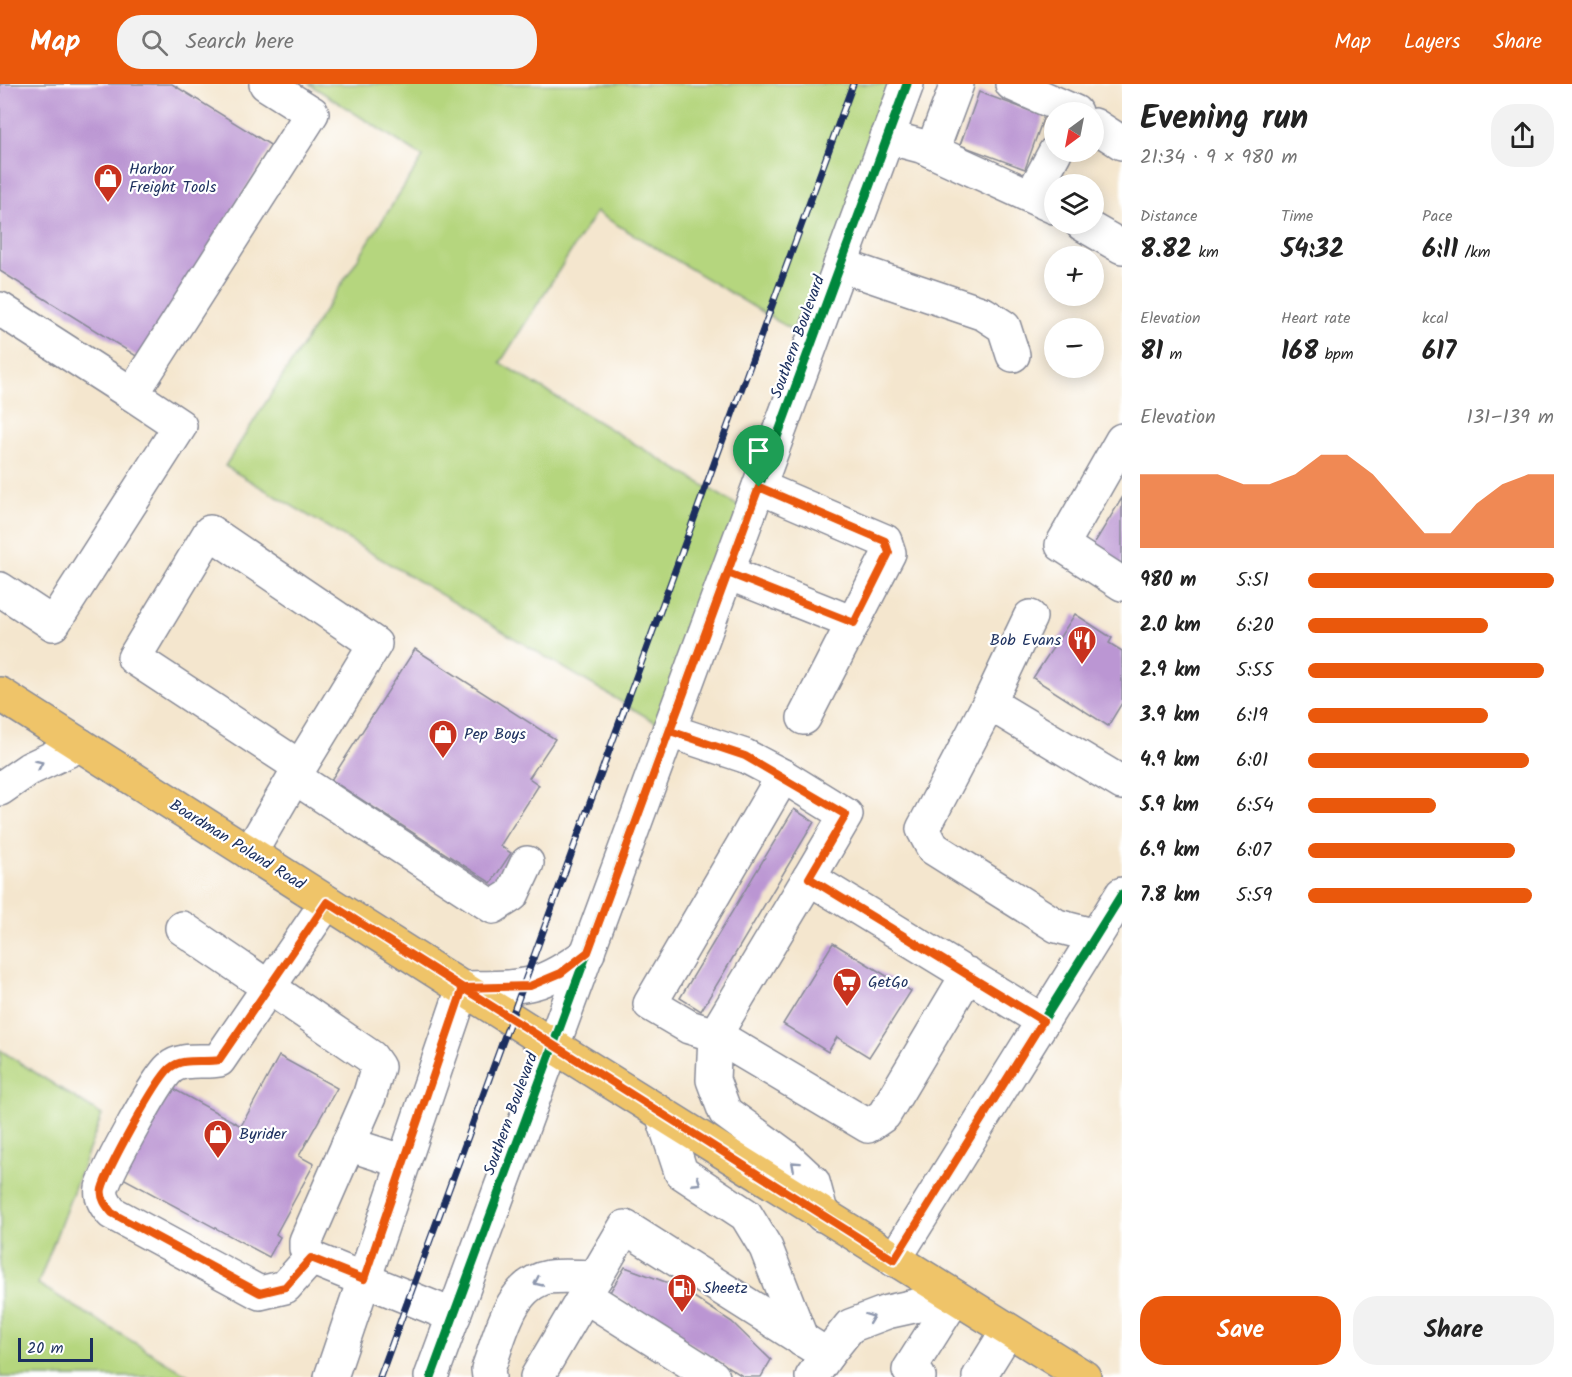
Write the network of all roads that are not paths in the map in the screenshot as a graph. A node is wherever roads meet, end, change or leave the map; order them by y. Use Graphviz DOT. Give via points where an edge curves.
graph roads {
  1 [pos="266,84"];
  2 [pos="907,84"];
  3 [pos="957,84"];
  4 [pos="1012,84"];
  5 [pos="1052,102"];
  6 [pos="1104,131"];
  7 [pos="887,137"];
  8 [pos="1122,143"];
  9 [pos="932,152"];
  10 [pos="1052,162"];
  11 [pos="1043,201"];
  12 [pos="1099,234"];
  13 [pos="1122,247"];
  14 [pos="840,265"];
  15 [pos="0,309"];
  16 [pos="1013,355"];
  17 [pos="132,394"];
  18 [pos="1122,440"];
  19 [pos="759,487"];
  20 [pos="728,573"];
  21 [pos="1122,584"];
  22 [pos="0,589"];
  23 [pos="1030,617"];
  24 [pos="854,623"];
  25 [pos="0,694"];
  26 [pos="989,703"];
  27 [pos="804,718"];
  28 [pos="670,731"];
  29 [pos="80,745"];
  30 [pos="297,772"];
  31 [pos="783,776"];
  32 [pos="1122,783"];
  33 [pos="0,789"];
  34 [pos="250,853"];
  35 [pos="527,863"];
  36 [pos="809,878"];
  37 [pos="1122,894"];
  38 [pos="327,902"];
  39 [pos="183,928"];
  40 [pos="1096,936"];
  41 [pos="588,952"];
  42 [pos="968,974"];
  43 [pos="269,987"];
  44 [pos="463,988"];
  45 [pos="1043,1021"];
  46 [pos="715,1035"];
  47 [pos="552,1045"];
  48 [pos="662,1114"];
  49 [pos="348,1144"];
  50 [pos="404,1162"];
  51 [pos="822,1215"];
  52 [pos="311,1258"];
  53 [pos="894,1260"];
  54 [pos="364,1279"];
  55 [pos="590,1287"];
  56 [pos="955,1297"];
  57 [pos="454,1316"];
  58 [pos="1008,1330"];
  59 [pos="814,1357"];
  60 [pos="1065,1372"];
  61 [pos="331,1377"];
  62 [pos="431,1377"];
  63 [pos="489,1377"];
  64 [pos="537,1377"];
  65 [pos="713,1377"];
  66 [pos="919,1377"];
  67 [pos="979,1377"];
  1 -- 17 [label="street" via="312,113"];
  2 -- 7 [label="street, Southern Boulevard"];
  3 -- 9 [label="street"];
  4 -- 5 [label="street"];
  6 -- 8 [label="street"];
  7 -- 9 [label="street"];
  7 -- 14 [label="street, Southern Boulevard"];
  9 -- 11 [label="street"];
  10 -- 11 [label="street"];
  12 -- 13 [label="street"];
  14 -- 16 [label="street" via="984,314 1004,327"];
  14 -- 19 [label="street, Southern Boulevard"];
  15 -- 17 [label="street"];
  17 -- 22 [label="street" via="180,426 53,624"];
  18 -- 21 [label="street" via="1062,545"];
  19 -- 20 [label="street, Southern Boulevard"];
  19 -- 24 [label="street" via="885,541 889,553"];
  20 -- 24 [label="street"];
  20 -- 28 [label="street, Southern Boulevard"];
  23 -- 26 [label="street"];
  24 -- 27 [label="street"];
  25 -- 29 [label="main road, Boardman Poland Road"];
  26 -- 32 [label="street"];
  26 -- 40 [label="street" via="923,829 933,848 1057,926"];
  28 -- 31 [label="street" via="745,756"];
  28 -- 41 [label="street, Southern Boulevard"];
  33 -- 29 [label="street, one-way" via="29,769"];
  29 -- 34 [label="main road, Boardman Poland Road"];
  30 -- 30 [label="street" via="134,658 210,532 375,644"];
  30 -- 34 [label="street"];
  30 -- 35 [label="street" via="493,907 512,895"];
  31 -- 36 [label="street" via="846,815"];
  31 -- 46 [label="street" via="650,1004 688,1027"];
  34 -- 38 [label="main road, Boardman Poland Road"];
  36 -- 42 [label="street"];
  36 -- 46 [label="street"];
  37 -- 40 [label="street"];
  38 -- 43 [label="street"];
  38 -- 44 [label="main road, Boardman Poland Road"];
  39 -- 43 [label="street"];
  40 -- 45 [label="street"];
  41 -- 44 [label="street" via="561,973 530,986"];
  41 -- 47 [label="street, Southern Boulevard"];
  42 -- 45 [label="street"];
  42 -- 46 [label="street" via="884,1114 868,1126"];
  43 -- 49 [label="street" via="371,1057 378,1067"];
  43 -- 52 [label="street" via="219,1060 182,1062 170,1069 134,1124 102,1190 102,1198 112,1213 260,1293 285,1287"];
  44 -- 47 [label="main road, Boardman Poland Road"];
  44 -- 50 [label="street"];
  45 -- 53 [label="street"];
  51 -- 46 [label="street, one-way" via="813,1182 784,1155 725,1112 713,1080"];
  47 -- 48 [label="main road, Boardman Poland Road"];
  47 -- 57 [label="street, Southern Boulevard"];
  48 -- 51 [label="main road, Boardman Poland Road"];
  48 -- 59 [label="street, one-way" via="681,1172 746,1215 766,1248"];
  49 -- 50 [label="street"];
  49 -- 52 [label="street" via="306,1241"];
  50 -- 54 [label="street"];
  51 -- 53 [label="main road, Boardman Poland Road"];
  52 -- 54 [label="street"];
  53 -- 56 [label="main road, Boardman Poland Road"];
  54 -- 57 [label="street"];
  54 -- 61 [label="street"];
  55 -- 59 [label="street" via="625,1227"];
  55 -- 63 [label="street, one-way" via="547,1277 530,1284 508,1315 488,1370"];
  55 -- 64 [label="street"];
  55 -- 65 [label="street"];
  56 -- 58 [label="main road, Boardman Poland Road"];
  59 -- 56 [label="street, one-way" via="850,1326 886,1312"];
  56 -- 66 [label="street" via="909,1370"];
  57 -- 62 [label="street, Southern Boulevard"];
  58 -- 60 [label="main road, Boardman Poland Road"];
  58 -- 67 [label="street"];
}
